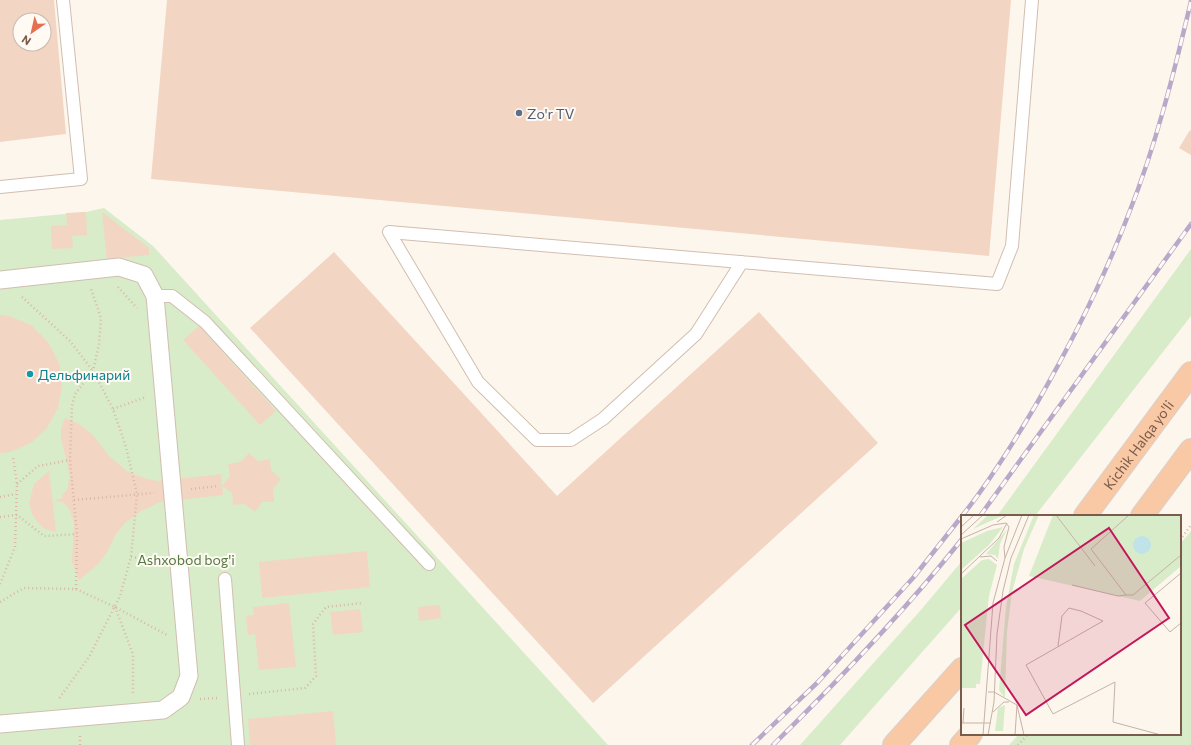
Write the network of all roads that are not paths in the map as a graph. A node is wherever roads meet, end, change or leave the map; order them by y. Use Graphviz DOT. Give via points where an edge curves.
graph roads {
  1 [pos="62,0"];
  2 [pos="1032,0"];
  3 [pos="0,188"];
  4 [pos="742,262"];
  5 [pos="1,280"];
  6 [pos="155,296"];
  7 [pos="1191,373"];
  8 [pos="1191,450"];
  9 [pos="1086,515"];
  10 [pos="1143,515"];
  11 [pos="429,564"];
  12 [pos="225,579"];
  13 [pos="961,670"];
  14 [pos="0,724"];
  15 [pos="970,735"];
  16 [pos="238,745"];
  17 [pos="894,745"];
  18 [pos="962,745"];
  1 -- 3 [label="lane" via="81,180"];
  2 -- 4 [label="lane" via="1012,246 997,284"];
  4 -- 4 [label="lane" via="696,334 604,419 570,440 537,440 478,382 389,232"];
  5 -- 6 [label="street" via="119,267 144,275"];
  6 -- 11 [label="lane" via="172,296 205,322"];
  6 -- 14 [label="street" via="189,676 181,697 163,710"];
  7 -- 9 [label="highway, Kichik Halqa yo'li"];
  8 -- 10 [label="highway"];
  12 -- 16 [label="lane"];
  13 -- 17 [label="highway"];
  15 -- 18 [label="highway"];
}
